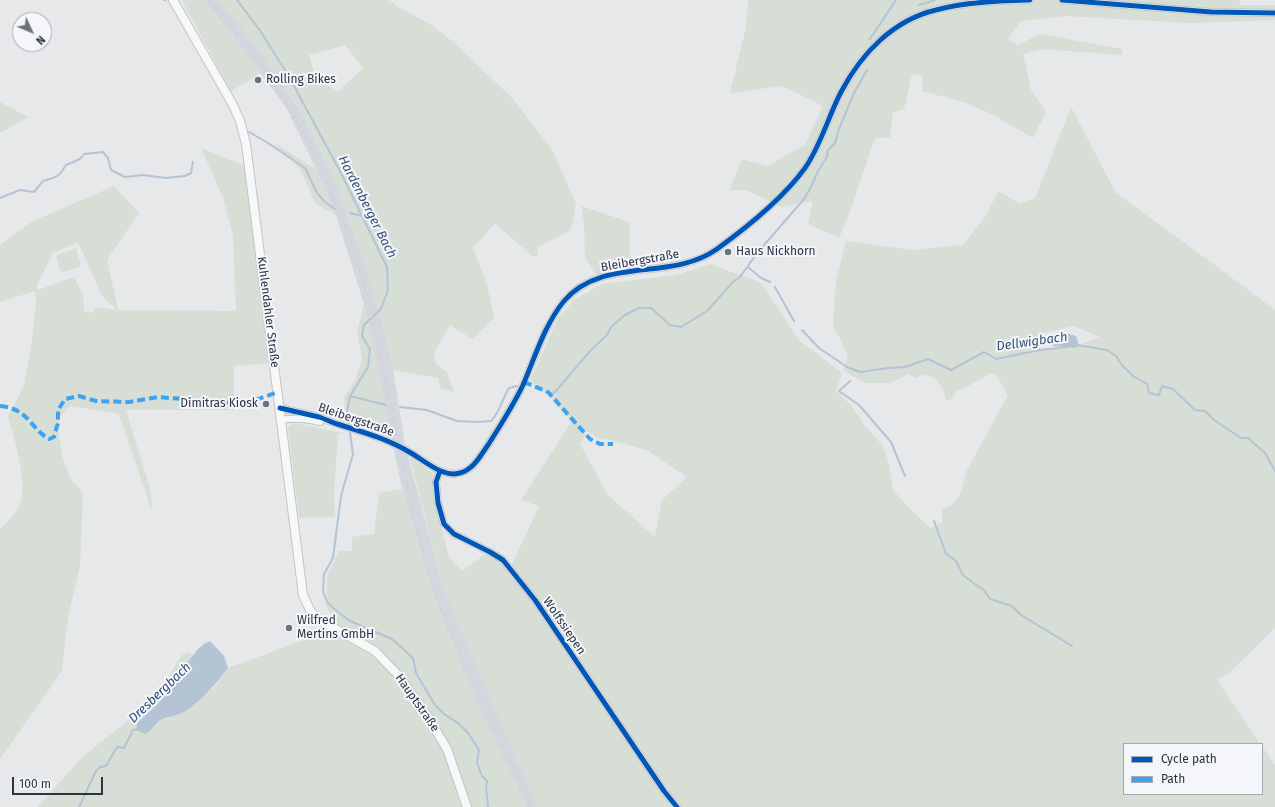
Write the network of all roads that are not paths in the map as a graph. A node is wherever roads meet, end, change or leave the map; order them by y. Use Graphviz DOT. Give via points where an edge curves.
graph roads {
  1 [pos="1030,0"];
  2 [pos="1062,0"];
  3 [pos="174,1"];
  4 [pos="1275,13"];
  5 [pos="280,408"];
  6 [pos="281,420"];
  7 [pos="336,424"];
  8 [pos="440,471"];
  9 [pos="332,628"];
  10 [pos="467,807"];
  11 [pos="677,807"];
  1 -- 8 [label="street, Bleibergstraße" via="935,10 908,20 884,36 855,68 838,98 815,152 802,173 784,193 730,239 705,256 672,267 602,277 570,294 550,323 516,398 477,461 461,473"];
  2 -- 4 [label="street" via="1211,12"];
  3 -- 5 [label="main road, Kuhlendahler Straße" via="233,105 243,132"];
  5 -- 6 [label="main road, Kuhlendahler Straße"];
  5 -- 7 [label="street, Bleibergstraße"];
  6 -- 7 [label="street, Bleibergstraße" via="291,417"];
  6 -- 9 [label="main road, Kuhlendahler Straße" via="303,595 313,614"];
  7 -- 8 [label="street, Bleibergstraße" via="365,432 399,446"];
  8 -- 11 [label="street, Wolfssiepen" via="436,482 444,524 454,534 503,560 535,600"];
  9 -- 10 [label="main road, Hauptstraße" via="376,651 397,674 427,714 447,749"];
}
